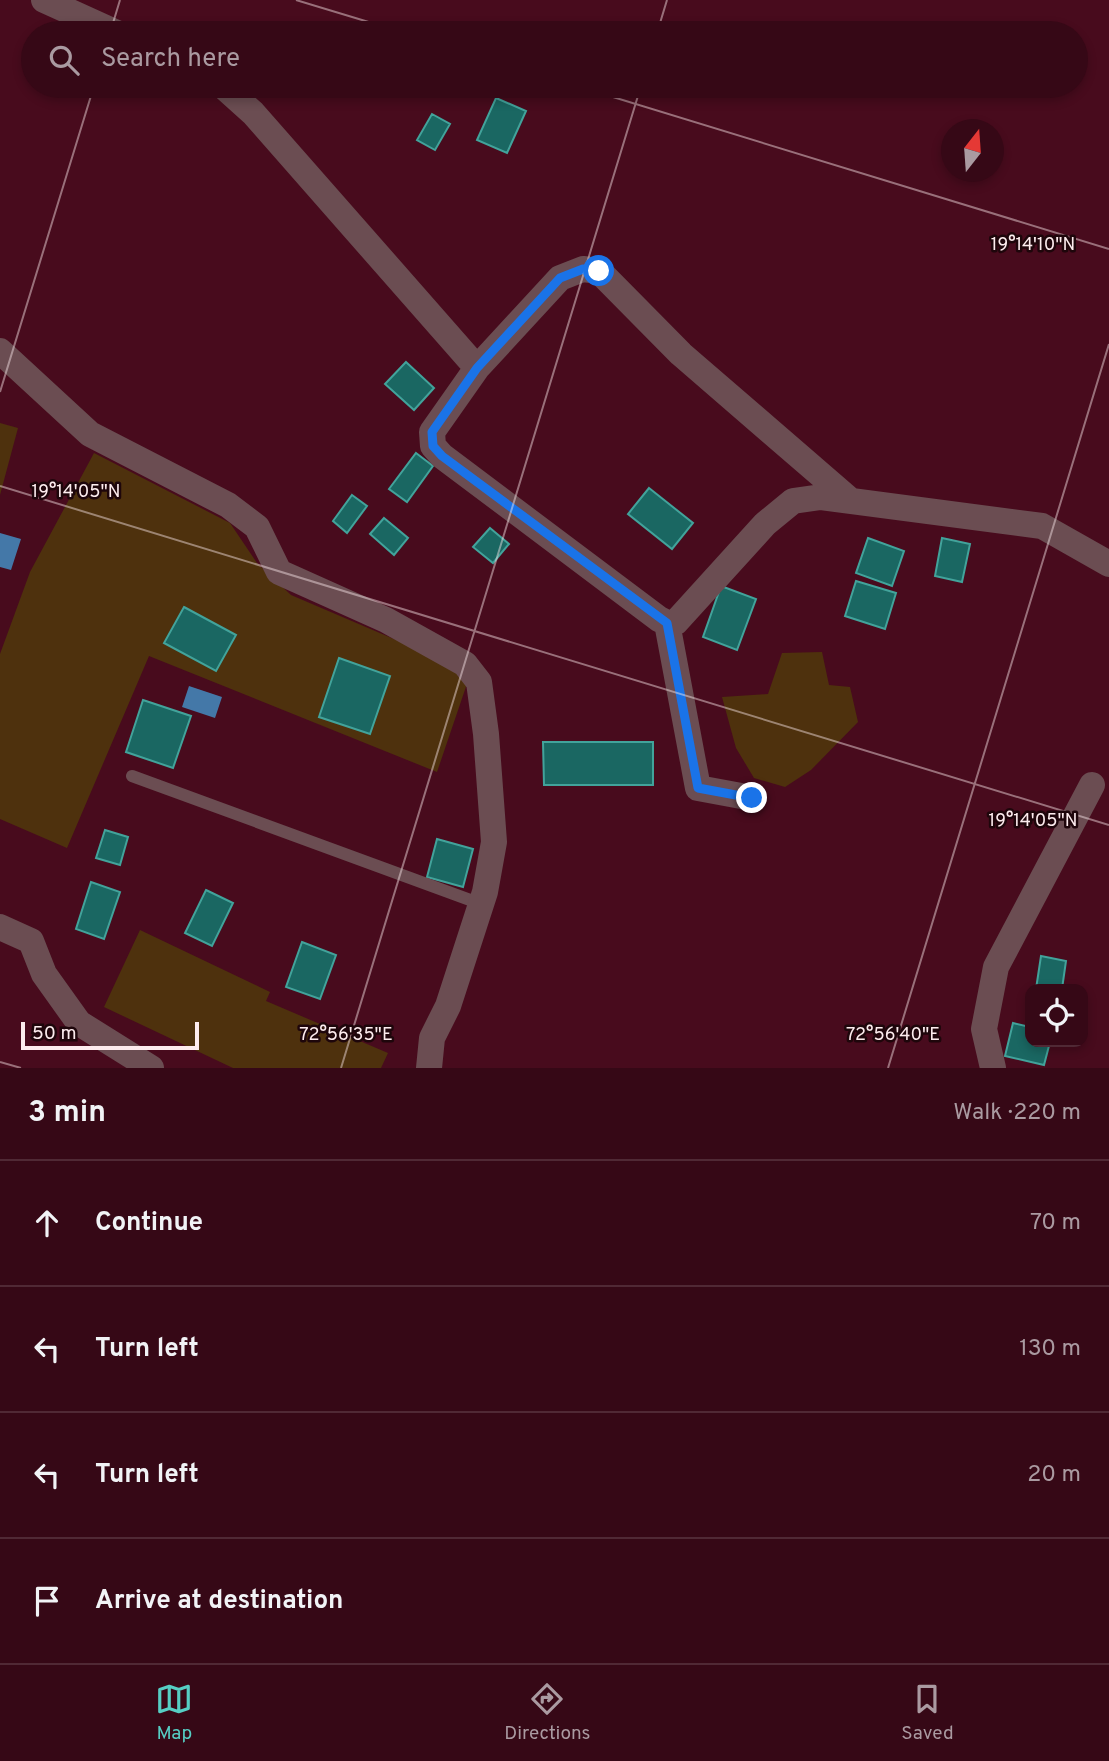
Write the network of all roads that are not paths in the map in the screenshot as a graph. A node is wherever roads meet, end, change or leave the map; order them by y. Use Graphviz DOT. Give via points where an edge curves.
graph roads {
  1 [pos="44,0"];
  2 [pos="90,21"];
  3 [pos="236,98"];
  4 [pos="0,351"];
  5 [pos="477,368"];
  6 [pos="850,500"];
  7 [pos="1109,564"];
  8 [pos="667,623"];
  9 [pos="132,776"];
  10 [pos="1092,785"];
  11 [pos="752,798"];
  12 [pos="481,904"];
  13 [pos="0,927"];
  14 [pos="151,1068"];
  15 [pos="429,1068"];
  16 [pos="993,1068"];
  1 -- 2 [label="street"];
  3 -- 5 [label="street"];
  4 -- 12 [label="street" via="90,434 228,505 257,527 279,572 386,620 465,664 478,682 494,842"];
  5 -- 6 [label="street" via="560,278 583,269 599,271 681,354"];
  5 -- 8 [label="street" via="432,432 433,446"];
  6 -- 7 [label="street" via="1042,526"];
  6 -- 8 [label="street" via="821,497 793,501 765,524 676,622"];
  8 -- 11 [label="street" via="698,788"];
  9 -- 12 [label="lane"];
  10 -- 16 [label="street" via="996,967 984,1030"];
  12 -- 15 [label="street" via="448,1006 432,1038"];
  13 -- 14 [label="street" via="31,941 44,974 79,1023"];
}
